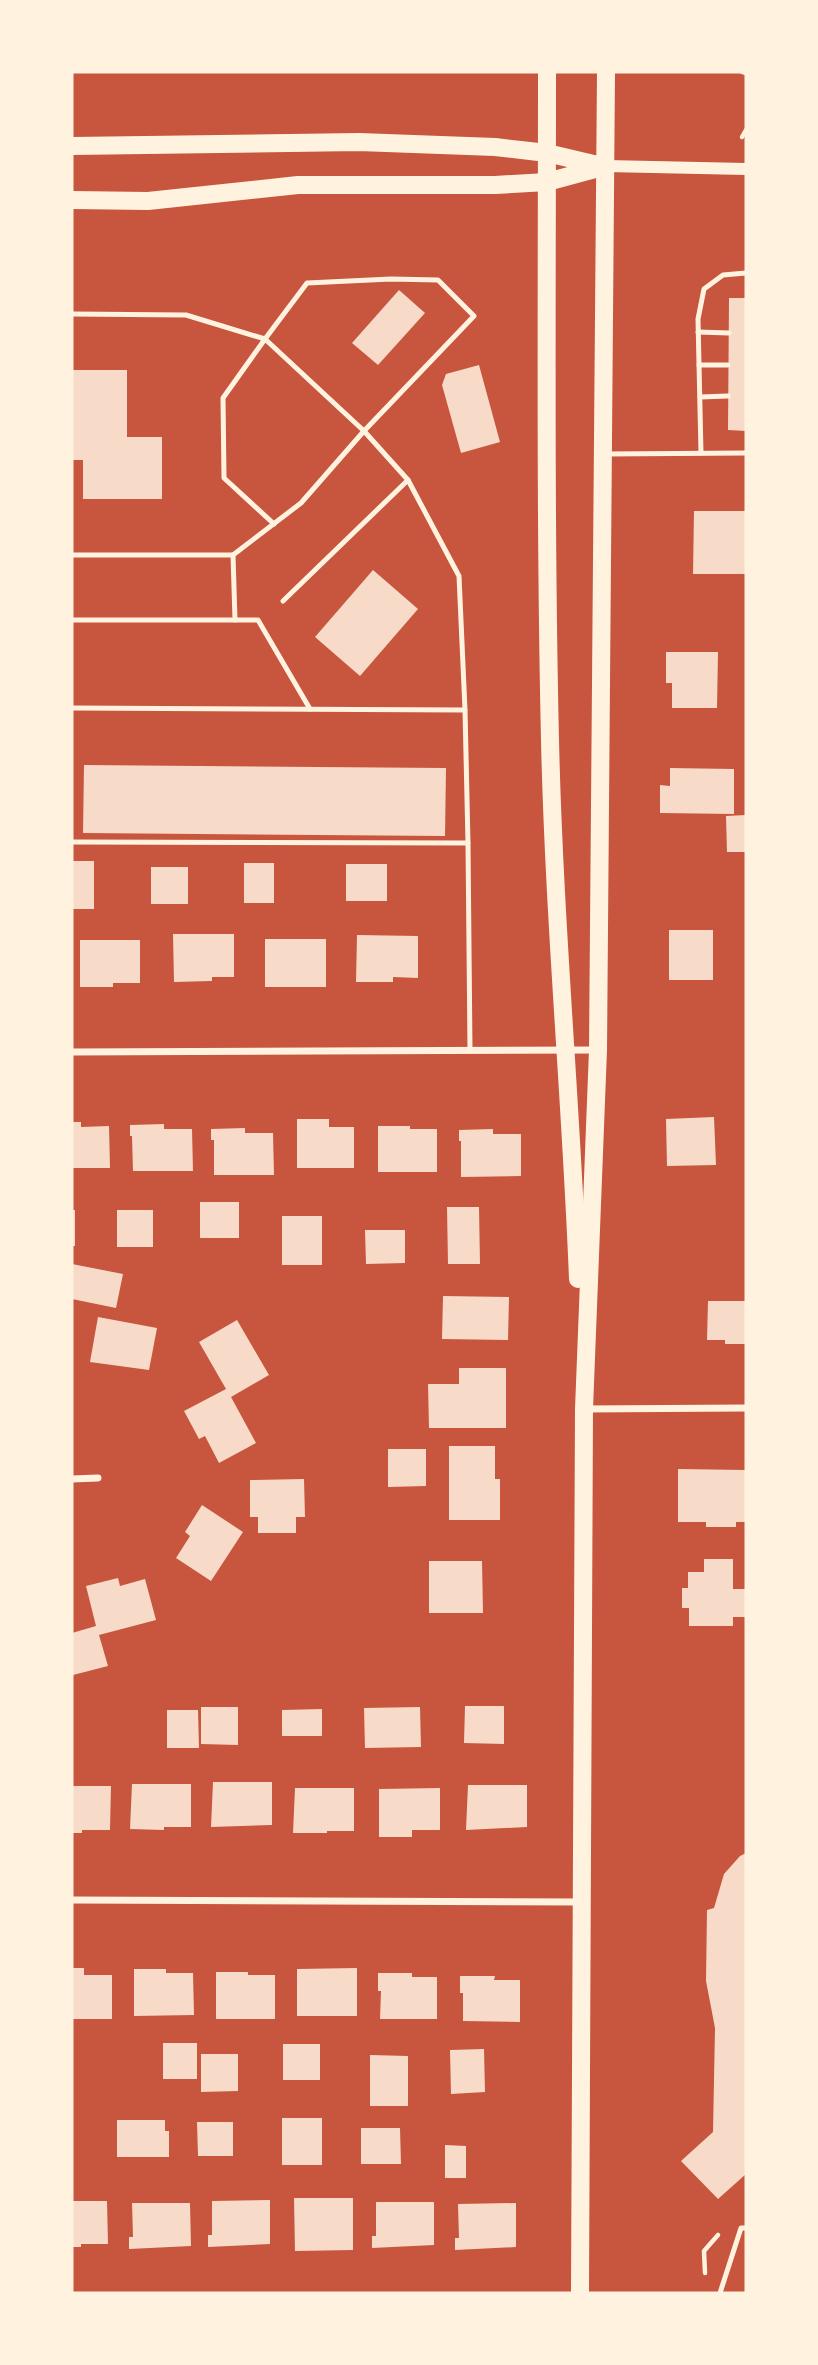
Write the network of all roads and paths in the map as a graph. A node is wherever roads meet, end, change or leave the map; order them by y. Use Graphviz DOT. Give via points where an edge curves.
graph roads {
  1 [pos="547,72"];
  2 [pos="606,72"];
  3 [pos="746,130"];
  4 [pos="742,137"];
  5 [pos="72,146"];
  6 [pos="547,153"];
  7 [pos="606,166"];
  8 [pos="746,169"];
  9 [pos="547,182"];
  10 [pos="72,200"];
  11 [pos="746,273"];
  12 [pos="72,314"];
  13 [pos="698,332"];
  14 [pos="729,333"];
  15 [pos="265,339"];
  16 [pos="699,365"];
  17 [pos="728,365"];
  18 [pos="728,396"];
  19 [pos="700,397"];
  20 [pos="364,431"];
  21 [pos="701,453"];
  22 [pos="746,453"];
  23 [pos="603,454"];
  24 [pos="408,480"];
  25 [pos="274,524"];
  26 [pos="72,555"];
  27 [pos="233,555"];
  28 [pos="283,601"];
  29 [pos="72,620"];
  30 [pos="235,620"];
  31 [pos="72,708"];
  32 [pos="310,709"];
  33 [pos="465,710"];
  34 [pos="72,842"];
  35 [pos="468,843"];
  36 [pos="470,1050"];
  37 [pos="564,1050"];
  38 [pos="598,1050"];
  39 [pos="72,1052"];
  40 [pos="584,1409"];
  41 [pos="746,1409"];
  42 [pos="99,1478"];
  43 [pos="72,1479"];
  44 [pos="72,1900"];
  45 [pos="582,1902"];
  46 [pos="746,2228"];
  47 [pos="580,2293"];
  48 [pos="720,2293"];
  1 -- 6 [label="main road"];
  2 -- 7 [label="main road"];
  3 -- 4 [label="path"];
  5 -- 6 [label="main road" via="359,142"];
  6 -- 7 [label="main road"];
  6 -- 9 [label="main road"];
  7 -- 8 [label="street"];
  7 -- 9 [label="main road"];
  7 -- 23 [label="main road"];
  9 -- 10 [label="main road" via="298,185 148,201"];
  9 -- 37 [label="main road" via="550,741"];
  11 -- 13 [label="lane" via="723,275 704,289"];
  12 -- 15 [label="lane" via="186,315"];
  13 -- 14 [label="lane"];
  13 -- 16 [label="lane"];
  15 -- 20 [label="lane"];
  15 -- 20 [label="lane" via="307,284 438,280 474,316"];
  15 -- 25 [label="lane" via="223,398 224,478"];
  16 -- 17 [label="lane"];
  16 -- 19 [label="lane"];
  18 -- 19 [label="lane"];
  19 -- 21 [label="lane"];
  20 -- 24 [label="lane"];
  20 -- 25 [label="lane" via="301,503"];
  21 -- 22 [label="lane"];
  21 -- 23 [label="lane"];
  23 -- 38 [label="main road"];
  24 -- 28 [label="lane"];
  24 -- 33 [label="lane" via="458,576"];
  25 -- 27 [label="lane"];
  26 -- 27 [label="lane"];
  27 -- 30 [label="lane"];
  29 -- 30 [label="lane"];
  30 -- 32 [label="lane" via="258,620"];
  31 -- 32 [label="lane"];
  32 -- 33 [label="lane"];
  33 -- 35 [label="lane"];
  34 -- 35 [label="lane"];
  35 -- 36 [label="lane"];
  36 -- 37 [label="street"];
  36 -- 39 [label="street"];
  37 -- 38 [label="street"];
  37 -- 40 [label="main road"];
  38 -- 40 [label="main road"];
  40 -- 41 [label="street"];
  40 -- 45 [label="main road"];
  42 -- 43 [label="street"];
  44 -- 45 [label="street"];
  45 -- 47 [label="main road"];
  46 -- 48 [label="lane" via="741,2228"];
}
